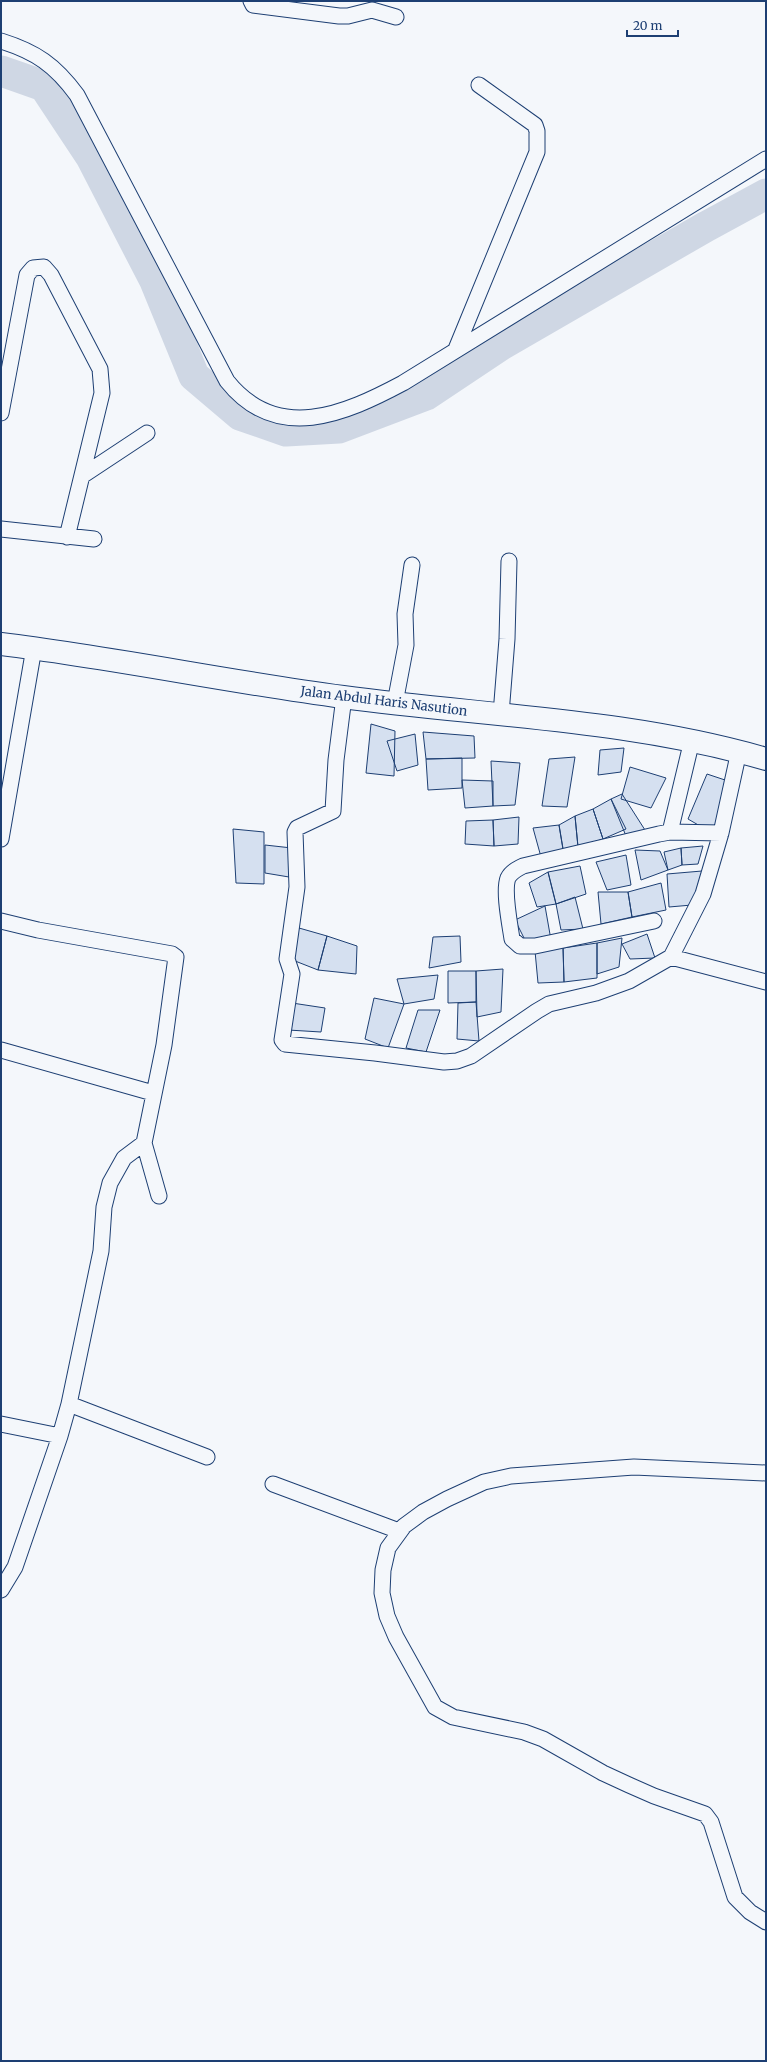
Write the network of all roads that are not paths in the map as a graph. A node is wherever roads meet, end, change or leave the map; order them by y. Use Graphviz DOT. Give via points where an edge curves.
graph roads {
  1 [pos="251,1"];
  2 [pos="396,17"];
  3 [pos="1,41"];
  4 [pos="479,85"];
  5 [pos="766,158"];
  6 [pos="456,349"];
  7 [pos="1,413"];
  8 [pos="147,434"];
  9 [pos="82,476"];
  10 [pos="1,529"];
  11 [pos="67,536"];
  12 [pos="94,539"];
  13 [pos="509,561"];
  14 [pos="412,565"];
  15 [pos="1,644"];
  16 [pos="34,648"];
  17 [pos="344,697"];
  18 [pos="395,703"];
  19 [pos="501,714"];
  20 [pos="692,740"];
  21 [pos="739,751"];
  22 [pos="766,759"];
  23 [pos="670,832"];
  24 [pos="721,834"];
  25 [pos="1,839"];
  26 [pos="1,921"];
  27 [pos="654,921"];
  28 [pos="671,957"];
  29 [pos="766,982"];
  30 [pos="1,1050"];
  31 [pos="153,1093"];
  32 [pos="144,1143"];
  33 [pos="159,1196"];
  34 [pos="69,1404"];
  35 [pos="1,1424"];
  36 [pos="60,1436"];
  37 [pos="207,1457"];
  38 [pos="766,1473"];
  39 [pos="273,1484"];
  40 [pos="399,1531"];
  41 [pos="1,1590"];
  42 [pos="766,1922"];
  1 -- 2 [label="street" via="253,5 339,16 372,10"];
  3 -- 6 [label="street" via="40,57 56,69 76,95 216,362 238,395 250,404 284,417 322,417 374,399"];
  4 -- 6 [label="street" via="531,122 537,132 538,141 533,164"];
  5 -- 6 [label="street"];
  7 -- 9 [label="street" via="25,284 30,270 40,266 47,268 102,377 102,393"];
  8 -- 9 [label="street"];
  9 -- 11 [label="street"];
  10 -- 11 [label="street"];
  11 -- 12 [label="street"];
  13 -- 19 [label="street" via="507,639"];
  14 -- 18 [label="street" via="405,614 406,644"];
  15 -- 16 [label="main road, Jalan Abdul Haris Nasution"];
  16 -- 17 [label="main road, Jalan Abdul Haris Nasution"];
  16 -- 25 [label="street"];
  17 -- 18 [label="main road, Jalan Abdul Haris Nasution"];
  17 -- 28 [label="street" via="333,811 297,828 295,832 297,887 288,959 292,974 282,1043 457,1062 471,1056 549,1004 596,993 629,981"];
  18 -- 19 [label="main road, Jalan Abdul Haris Nasution"];
  19 -- 20 [label="main road, Jalan Abdul Haris Nasution"];
  20 -- 21 [label="main road, Jalan Abdul Haris Nasution"];
  20 -- 23 [label="street"];
  21 -- 22 [label="main road, Jalan Abdul Haris Nasution"];
  21 -- 24 [label="street"];
  23 -- 24 [label="street"];
  23 -- 27 [label="street" via="523,866 514,871 508,879 512,939 520,946 535,946"];
  24 -- 28 [label="street" via="703,894"];
  26 -- 31 [label="street" via="175,955 177,958 164,1045"];
  28 -- 29 [label="street"];
  30 -- 31 [label="street"];
  31 -- 32 [label="street"];
  32 -- 33 [label="street"];
  32 -- 34 [label="street" via="124,1158 110,1183 104,1206 101,1251"];
  34 -- 36 [label="street"];
  34 -- 37 [label="street"];
  35 -- 36 [label="street"];
  36 -- 41 [label="street" via="15,1567"];
  38 -- 40 [label="street" via="634,1467 511,1476 484,1482 447,1499 423,1512"];
  39 -- 40 [label="street"];
  40 -- 42 [label="street" via="388,1548 384,1562 382,1593 387,1616 396,1637 435,1707 453,1717 524,1732 543,1739 628,1785 705,1814 711,1822 735,1897 750,1912"];
}
